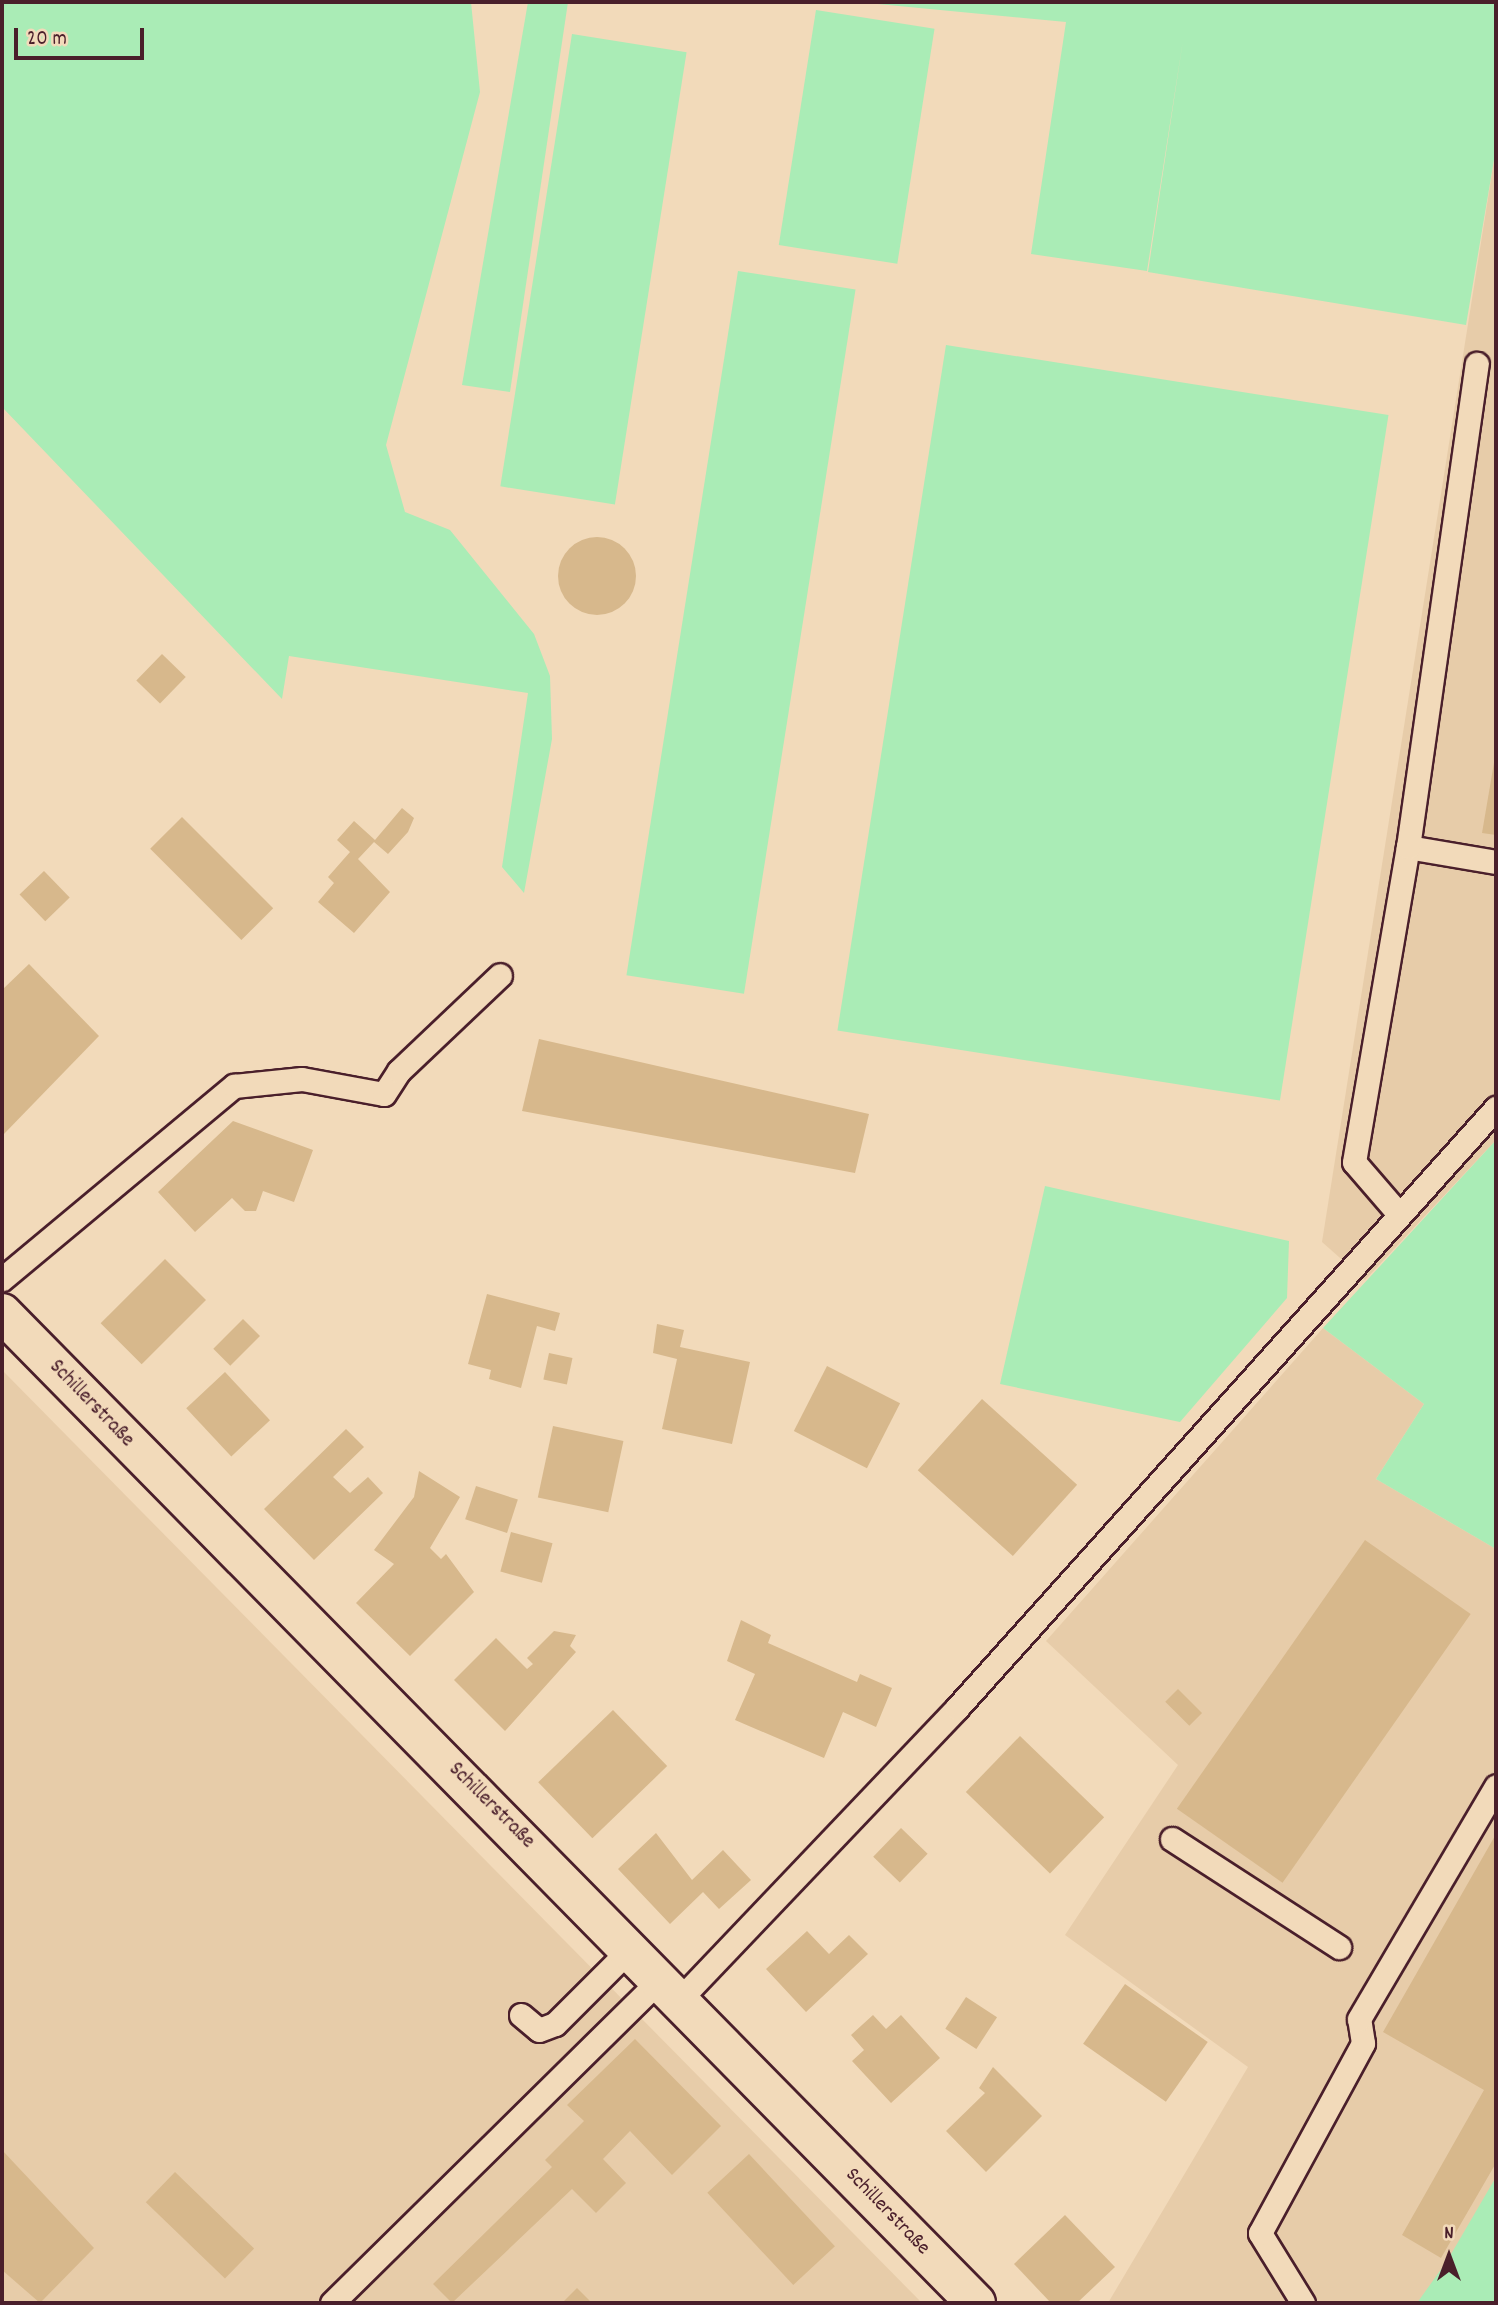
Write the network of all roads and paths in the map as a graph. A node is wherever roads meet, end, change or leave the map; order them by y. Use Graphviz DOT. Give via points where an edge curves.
graph roads {
  1 [pos="1477,365"];
  2 [pos="1408,847"];
  3 [pos="1496,862"];
  4 [pos="500,975"];
  5 [pos="1496,1108"];
  6 [pos="1398,1213"];
  7 [pos="2,1279"];
  8 [pos="2,1313"];
  9 [pos="1496,1786"];
  10 [pos="1172,1839"];
  11 [pos="1339,1947"];
  12 [pos="631,1948"];
  13 [pos="671,1989"];
  14 [pos="521,2015"];
  15 [pos="332,2303"];
  16 [pos="976,2303"];
  17 [pos="1303,2303"];
  1 -- 2 [label="lane"];
  2 -- 3 [label="lane"];
  2 -- 6 [label="lane" via="1354,1162"];
  4 -- 7 [label="lane" via="399,1071 384,1094 302,1079 234,1086"];
  5 -- 6 [label="lane"];
  6 -- 13 [label="lane" via="957,1708"];
  8 -- 12 [label="street, Schillerstraße"];
  9 -- 17 [label="lane" via="1359,2019 1363,2043 1260,2233"];
  10 -- 11 [label="lane"];
  12 -- 13 [label="street, Schillerstraße"];
  12 -- 14 [label="lane" via="555,2024 539,2030"];
  13 -- 15 [label="lane"];
  13 -- 16 [label="street, Schillerstraße"];
}
